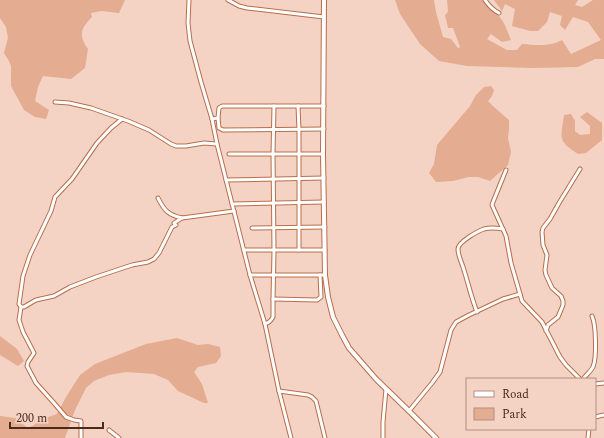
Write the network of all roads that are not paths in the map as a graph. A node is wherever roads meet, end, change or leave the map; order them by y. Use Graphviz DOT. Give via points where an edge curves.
graph roads {
  1 [pos="189,0"];
  2 [pos="228,0"];
  3 [pos="324,0"];
  4 [pos="485,0"];
  5 [pos="499,13"];
  6 [pos="324,16"];
  7 [pos="55,102"];
  8 [pos="274,106"];
  9 [pos="298,106"];
  10 [pos="324,106"];
  11 [pos="218,118"];
  12 [pos="122,119"];
  13 [pos="212,119"];
  14 [pos="273,130"];
  15 [pos="299,130"];
  16 [pos="324,130"];
  17 [pos="217,144"];
  18 [pos="229,154"];
  19 [pos="273,154"];
  20 [pos="298,154"];
  21 [pos="324,154"];
  22 [pos="580,169"];
  23 [pos="506,170"];
  24 [pos="273,178"];
  25 [pos="298,178"];
  26 [pos="324,178"];
  27 [pos="226,180"];
  28 [pos="158,198"];
  29 [pos="299,202"];
  30 [pos="324,202"];
  31 [pos="274,203"];
  32 [pos="232,204"];
  33 [pos="234,211"];
  34 [pos="182,218"];
  35 [pos="274,227"];
  36 [pos="299,227"];
  37 [pos="325,227"];
  38 [pos="252,228"];
  39 [pos="503,229"];
  40 [pos="244,250"];
  41 [pos="299,250"];
  42 [pos="325,250"];
  43 [pos="274,251"];
  44 [pos="250,275"];
  45 [pos="274,275"];
  46 [pos="323,275"];
  47 [pos="520,294"];
  48 [pos="273,299"];
  49 [pos="21,307"];
  50 [pos="477,312"];
  51 [pos="592,316"];
  52 [pos="265,324"];
  53 [pos="546,331"];
  54 [pos="580,378"];
  55 [pos="582,378"];
  56 [pos="386,389"];
  57 [pos="279,390"];
  58 [pos="410,411"];
  59 [pos="109,430"];
  60 [pos="81,438"];
  61 [pos="119,438"];
  62 [pos="291,438"];
  63 [pos="325,438"];
  64 [pos="383,438"];
  65 [pos="436,438"];
  1 -- 13 [label="street" via="190,41"];
  2 -- 6 [label="street" via="247,8"];
  3 -- 6 [label="main road"];
  4 -- 5 [label="street"];
  6 -- 10 [label="main road"];
  7 -- 12 [label="street" via="91,108"];
  8 -- 9 [label="street"];
  8 -- 11 [label="street" via="222,106 219,108"];
  8 -- 14 [label="street"];
  9 -- 10 [label="street"];
  9 -- 15 [label="street"];
  10 -- 16 [label="main road"];
  11 -- 13 [label="street"];
  11 -- 14 [label="street" via="219,128 222,130"];
  12 -- 17 [label="street" via="149,130 176,146"];
  12 -- 49 [label="street" via="97,143 72,179 55,197 23,276 19,304"];
  13 -- 17 [label="street"];
  14 -- 15 [label="street"];
  14 -- 19 [label="street"];
  15 -- 16 [label="street"];
  15 -- 20 [label="street"];
  16 -- 21 [label="main road"];
  17 -- 27 [label="street"];
  18 -- 19 [label="street"];
  19 -- 20 [label="street"];
  19 -- 24 [label="street"];
  20 -- 21 [label="street"];
  20 -- 25 [label="street"];
  21 -- 26 [label="main road"];
  22 -- 53 [label="street" via="542,232 547,255 546,275 552,288 563,301 558,317 548,325"];
  23 -- 39 [label="street" via="492,205"];
  24 -- 25 [label="street"];
  24 -- 27 [label="street"];
  24 -- 31 [label="street"];
  25 -- 26 [label="street"];
  25 -- 29 [label="street"];
  26 -- 30 [label="main road"];
  27 -- 32 [label="street"];
  28 -- 34 [label="street" via="164,210"];
  29 -- 30 [label="street"];
  29 -- 31 [label="street"];
  29 -- 36 [label="street"];
  30 -- 37 [label="main road"];
  31 -- 32 [label="street"];
  31 -- 35 [label="street"];
  32 -- 33 [label="street"];
  33 -- 34 [label="street"];
  33 -- 40 [label="street"];
  34 -- 49 [label="street" via="174,223 176,225 172,227 154,259 96,277 54,296"];
  35 -- 36 [label="street"];
  35 -- 38 [label="street"];
  35 -- 43 [label="street"];
  36 -- 37 [label="street"];
  36 -- 41 [label="street"];
  37 -- 42 [label="main road"];
  39 -- 47 [label="street"];
  39 -- 50 [label="street" via="483,229 458,246"];
  40 -- 43 [label="street"];
  40 -- 44 [label="street"];
  41 -- 42 [label="street"];
  41 -- 43 [label="street"];
  42 -- 46 [label="main road"];
  43 -- 45 [label="street"];
  44 -- 45 [label="street"];
  44 -- 52 [label="street"];
  45 -- 46 [label="street"];
  45 -- 48 [label="street"];
  46 -- 48 [label="street" via="320,297 317,300"];
  46 -- 56 [label="main road" via="333,316 349,348"];
  47 -- 50 [label="street"];
  47 -- 53 [label="street" via="522,301 539,318"];
  48 -- 52 [label="street" via="273,317"];
  49 -- 60 [label="street" via="19,320 34,353 27,366 36,383 66,417 81,421"];
  50 -- 58 [label="street" via="456,322 451,330 440,372"];
  51 -- 55 [label="street" via="595,360 588,374"];
  52 -- 57 [label="street"];
  53 -- 54 [label="street" via="560,357"];
  56 -- 58 [label="main road"];
  56 -- 64 [label="street"];
  57 -- 62 [label="street"];
  57 -- 63 [label="street" via="312,396 316,400"];
  58 -- 65 [label="main road"];
  59 -- 61 [label="street"];
}
